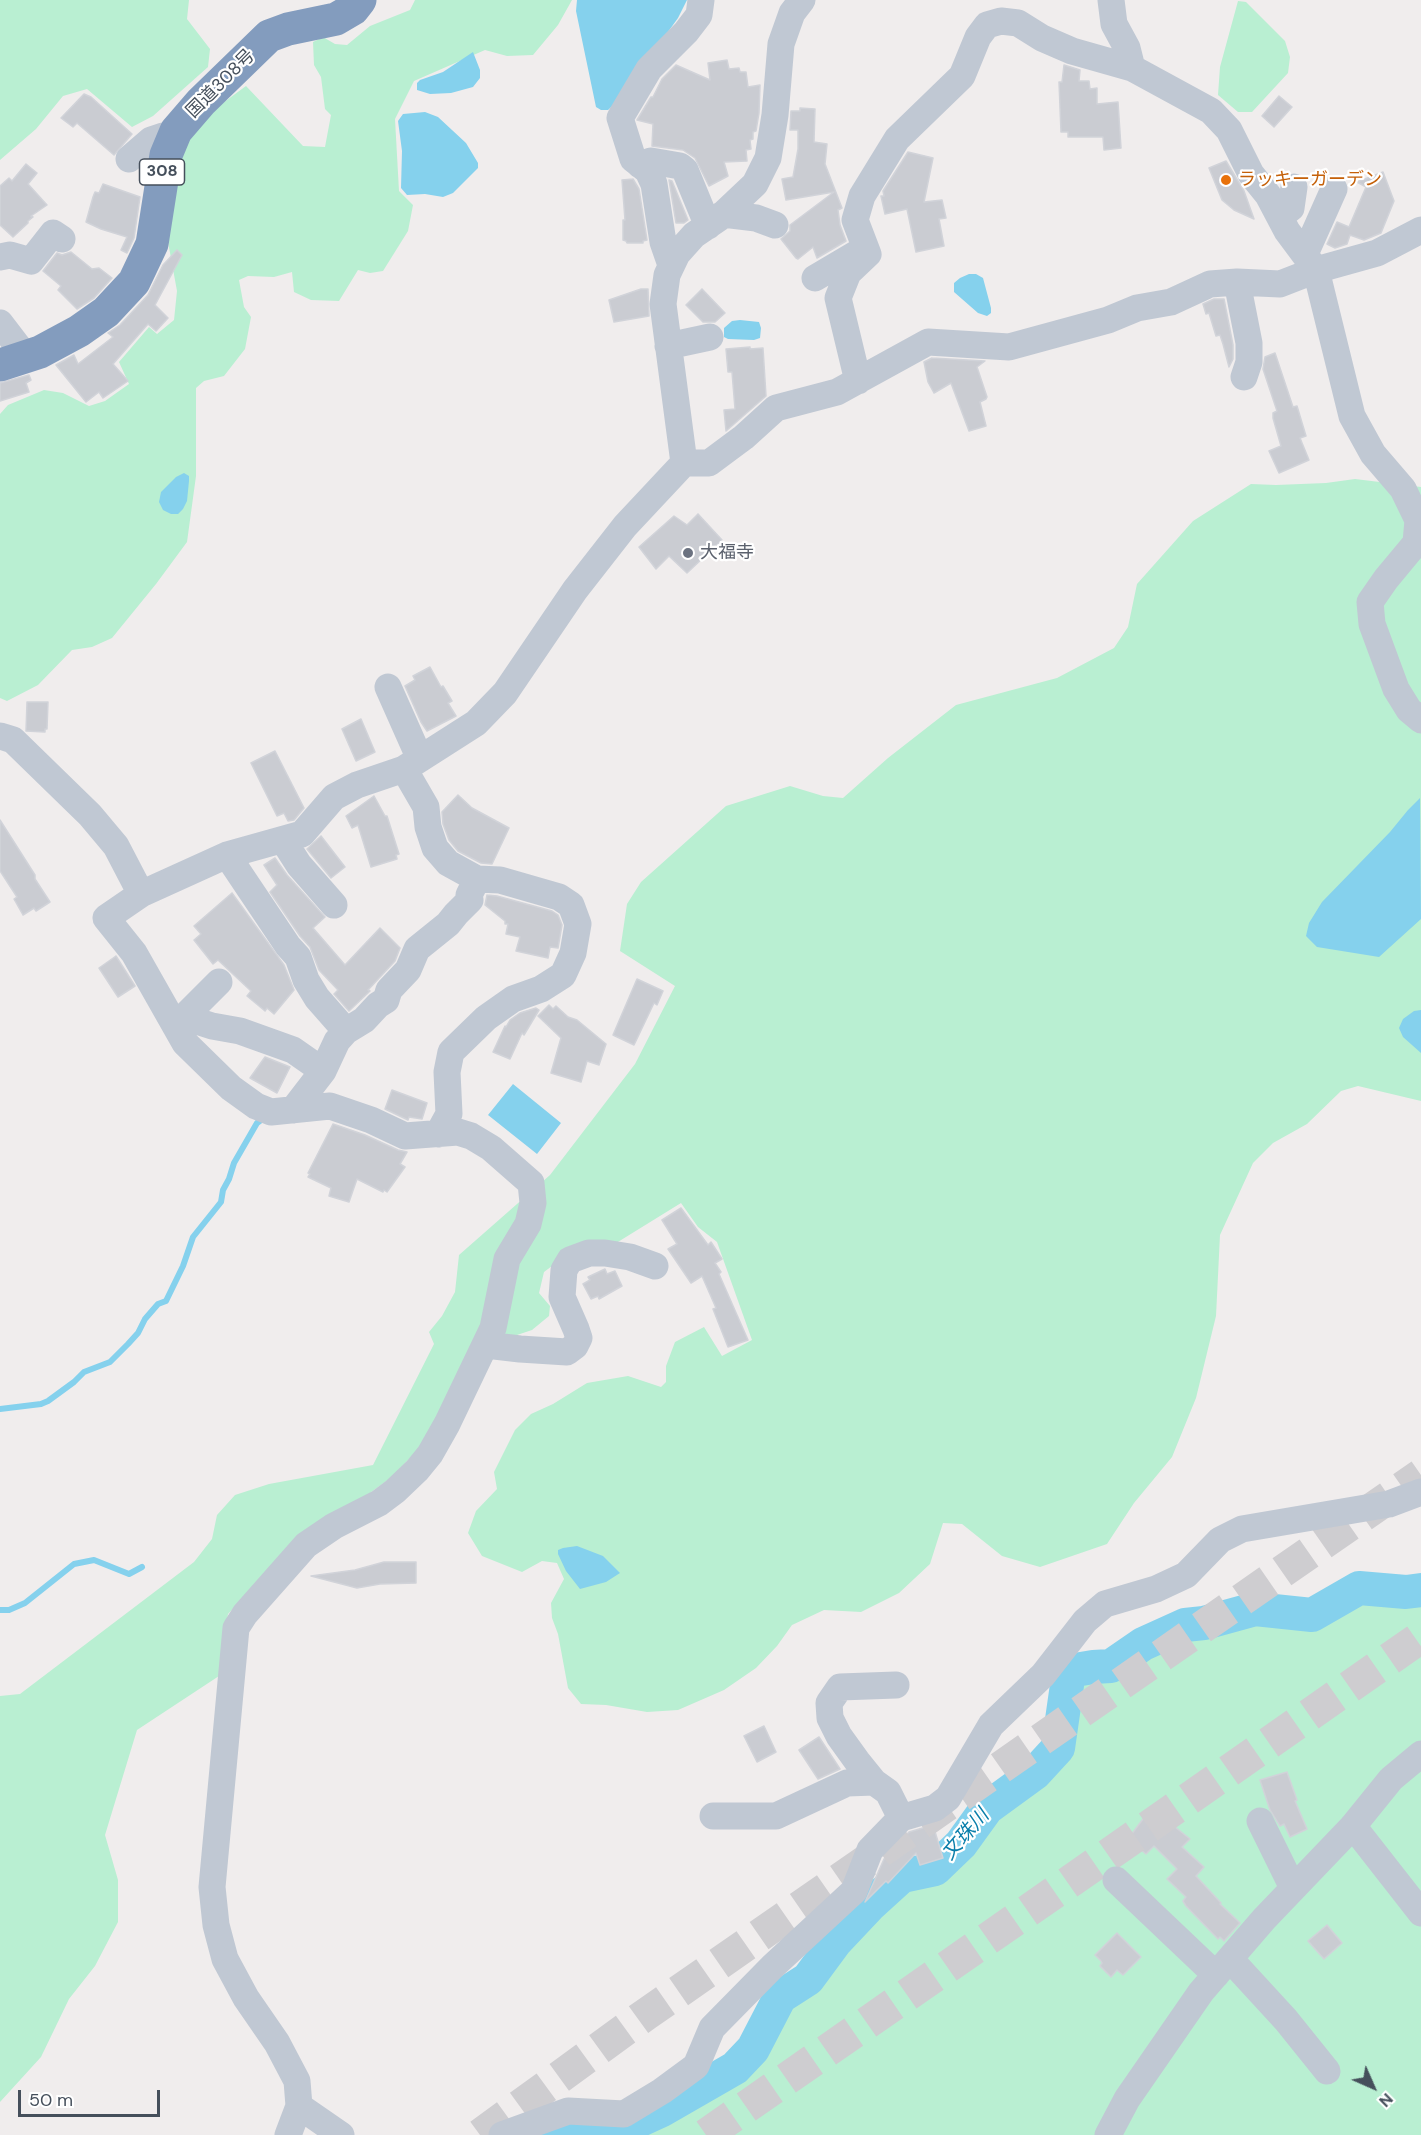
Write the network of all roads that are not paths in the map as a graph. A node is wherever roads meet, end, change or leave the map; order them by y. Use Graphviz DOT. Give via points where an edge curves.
graph roads {
  1 [pos="360,0"];
  2 [pos="700,0"];
  3 [pos="802,0"];
  4 [pos="1111,0"];
  5 [pos="1132,68"];
  6 [pos="173,137"];
  7 [pos="129,159"];
  8 [pos="640,165"];
  9 [pos="1294,186"];
  10 [pos="1334,189"];
  11 [pos="1281,216"];
  12 [pos="715,220"];
  13 [pos="775,225"];
  14 [pos="1421,230"];
  15 [pos="62,239"];
  16 [pos="865,248"];
  17 [pos="0,257"];
  18 [pos="1310,262"];
  19 [pos="671,265"];
  20 [pos="815,278"];
  21 [pos="1237,282"];
  22 [pos="0,322"];
  23 [pos="710,337"];
  24 [pos="668,346"];
  25 [pos="13,361"];
  26 [pos="1244,377"];
  27 [pos="858,381"];
  28 [pos="684,463"];
  29 [pos="388,687"];
  30 [pos="1421,720"];
  31 [pos="0,736"];
  32 [pos="412,764"];
  33 [pos="283,840"];
  34 [pos="227,855"];
  35 [pos="477,879"];
  36 [pos="141,894"];
  37 [pos="334,905"];
  38 [pos="219,982"];
  39 [pos="178,1020"];
  40 [pos="346,1031"];
  41 [pos="323,1071"];
  42 [pos="293,1110"];
  43 [pos="438,1134"];
  44 [pos="655,1266"];
  45 [pos="486,1345"];
  46 [pos="1421,1492"];
  47 [pos="896,1685"];
  48 [pos="1421,1754"];
  49 [pos="874,1782"];
  50 [pos="713,1816"];
  51 [pos="901,1818"];
  52 [pos="1260,1821"];
  53 [pos="1353,1826"];
  54 [pos="1116,1880"];
  55 [pos="1293,1888"];
  56 [pos="1421,1913"];
  57 [pos="1223,1967"];
  58 [pos="1327,2071"];
  59 [pos="299,2106"];
  60 [pos="288,2135"];
  61 [pos="341,2135"];
  62 [pos="502,2135"];
  63 [pos="1108,2135"];
  1 -- 6 [label="highway, 国道308号 / 308" via="336,19 268,36 201,102"];
  2 -- 8 [label="street" via="699,15 649,69 620,118 633,159"];
  3 -- 12 [label="street" via="781,44 768,158 755,184"];
  4 -- 5 [label="street" via="1114,24"];
  5 -- 11 [label="street" via="1211,111 1229,130 1251,174"];
  5 -- 16 [label="street" via="1072,51 1018,23 1001,21 987,25 962,76 897,139 862,196 855,220"];
  6 -- 7 [label="street" via="152,140"];
  6 -- 25 [label="highway, 国道308号 / 308" via="166,155 152,244 134,282 92,323 60,343"];
  8 -- 12 [label="street" via="651,161 681,166"];
  8 -- 19 [label="street" via="654,184 663,242"];
  9 -- 11 [label="street" via="1291,208"];
  10 -- 18 [label="street"];
  11 -- 18 [label="street"];
  12 -- 13 [label="street" via="756,218"];
  12 -- 19 [label="street" via="694,235"];
  14 -- 18 [label="street" via="1377,253"];
  15 -- 17 [label="street" via="53,233 32,261 10,255"];
  16 -- 20 [label="street"];
  16 -- 27 [label="street" via="868,254 848,273 837,298"];
  18 -- 21 [label="street" via="1280,284"];
  18 -- 30 [label="street" via="1352,416 1373,454 1403,489 1418,520 1416,543 1370,602 1372,624 1396,689 1409,710"];
  19 -- 24 [label="street" via="663,304"];
  21 -- 26 [label="street" via="1249,343"];
  21 -- 27 [label="street" via="1210,284 1171,302 1137,308 1108,320 1009,347 928,342"];
  22 -- 25 [label="street"];
  23 -- 24 [label="street"];
  24 -- 28 [label="street"];
  27 -- 28 [label="street" via="837,392 776,408 709,463"];
  28 -- 32 [label="street" via="625,526 575,590 505,693 476,723"];
  29 -- 32 [label="street"];
  31 -- 36 [label="street" via="13,740 90,815 116,846"];
  32 -- 33 [label="street" via="334,797 302,834"];
  32 -- 35 [label="street" via="435,848 448,863"];
  33 -- 34 [label="street"];
  33 -- 37 [label="street"];
  34 -- 36 [label="street"];
  34 -- 40 [label="street" via="298,957 317,998"];
  35 -- 40 [label="street" via="470,900 417,949 408,970 389,990 387,1000"];
  35 -- 43 [label="street" via="500,880 559,897 571,905 578,924 573,953 563,975 541,989 513,999 486,1018 451,1052 447,1072 449,1114"];
  36 -- 39 [label="street" via="106,918"];
  38 -- 39 [label="street"];
  39 -- 41 [label="street" via="240,1031 293,1050"];
  39 -- 42 [label="street" via="185,1043 231,1088 271,1112"];
  40 -- 41 [label="street"];
  41 -- 42 [label="street"];
  42 -- 43 [label="street" via="330,1106 405,1136"];
  43 -- 45 [label="street" via="458,1132 471,1136 531,1183 533,1203 528,1224 507,1259"];
  44 -- 45 [label="street" via="605,1253 589,1253 570,1260 564,1270 562,1297 579,1338 575,1346 567,1352"];
  45 -- 59 [label="street" via="447,1424 417,1470 379,1503 306,1545 236,1628 212,1887 216,1925 225,1959 297,2081"];
  46 -- 51 [label="street" via="1389,1504 1242,1529 1220,1540 1186,1575 1105,1604 1085,1621 1043,1675 991,1725 948,1798 935,1808"];
  47 -- 49 [label="street" via="840,1687 829,1702 830,1718 839,1736"];
  48 -- 53 [label="street" via="1391,1779"];
  49 -- 50 [label="street" via="847,1783 776,1816"];
  49 -- 51 [label="street" via="888,1792"];
  51 -- 62 [label="street" via="870,1850 854,1891 712,2028 696,2066 624,2114 568,2111"];
  52 -- 55 [label="street"];
  53 -- 55 [label="street"];
  53 -- 56 [label="street"];
  54 -- 57 [label="street"];
  55 -- 57 [label="street"];
  57 -- 58 [label="street" via="1286,2020"];
  57 -- 63 [label="street" via="1201,1992 1127,2099"];
  59 -- 60 [label="street"];
  59 -- 61 [label="street"];
}
